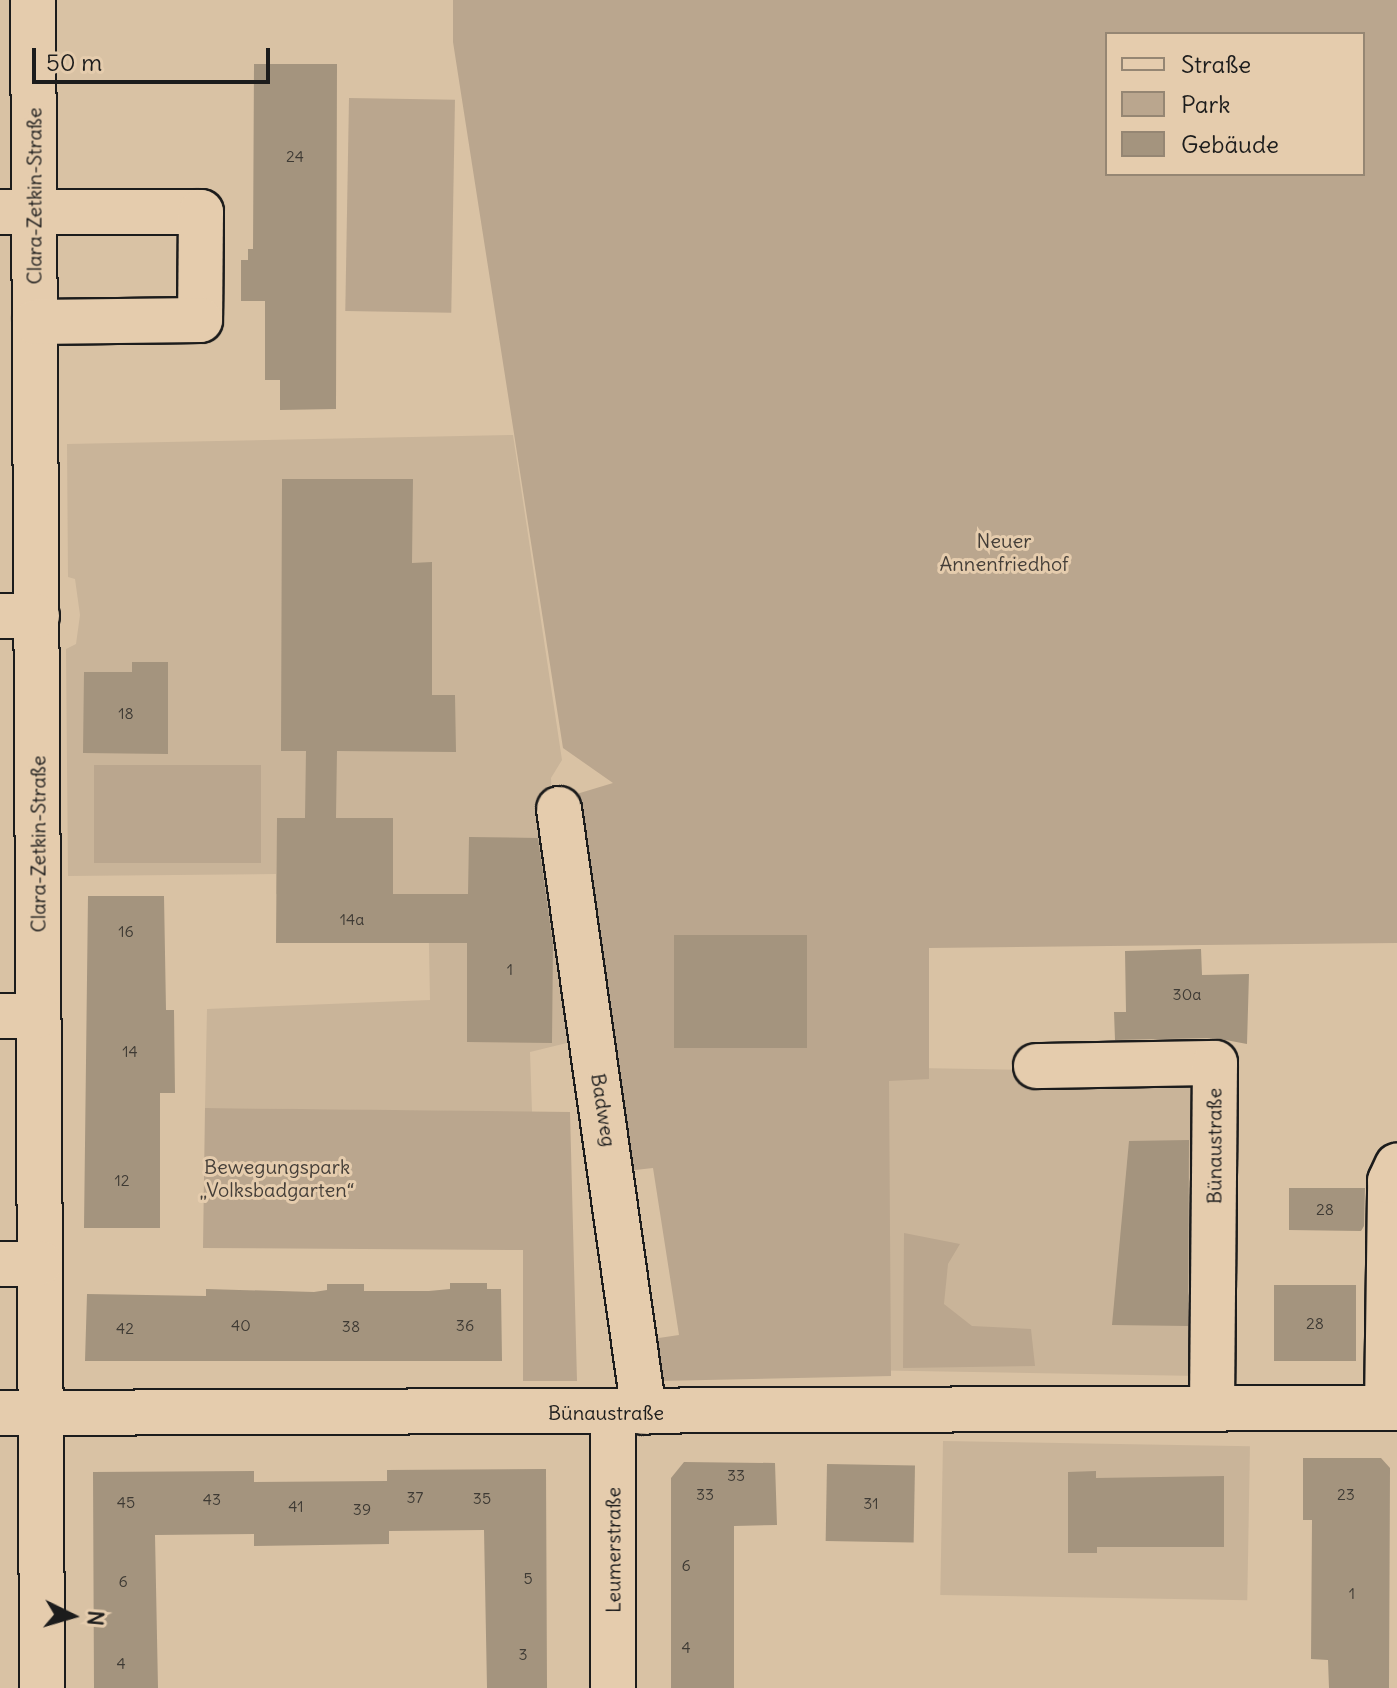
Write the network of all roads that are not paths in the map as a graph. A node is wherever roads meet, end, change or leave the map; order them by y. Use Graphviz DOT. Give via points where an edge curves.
graph roads {
  1 [pos="33,0"];
  2 [pos="17,212"];
  3 [pos="23,346"];
  4 [pos="18,616"];
  5 [pos="559,809"];
  6 [pos="19,1016"];
  7 [pos="1036,1066"];
  8 [pos="1397,1166"];
  9 [pos="20,1263"];
  10 [pos="1212,1408"];
  11 [pos="1392,1408"];
  12 [pos="628,1412"];
  13 [pos="0,1413"];
  14 [pos="43,1413"];
  15 [pos="42,1688"];
  16 [pos="613,1688"];
  1 -- 2 [label="street, Clara-Zetkin-Straße"];
  2 -- 3 [label="street, Clara-Zetkin-Straße"];
  2 -- 3 [label="street" via="201,212 200,320"];
  3 -- 4 [label="street, Clara-Zetkin-Straße"];
  4 -- 6 [label="street, Clara-Zetkin-Straße"];
  5 -- 12 [label="street, Badweg" via="594,1045"];
  6 -- 9 [label="street, Clara-Zetkin-Straße"];
  7 -- 10 [label="street, Bünaustraße" via="1215,1063"];
  8 -- 11 [label="street" via="1390,1181"];
  9 -- 14 [label="street, Clara-Zetkin-Straße"];
  10 -- 11 [label="street, Bünaustraße"];
  10 -- 12 [label="street, Bünaustraße"];
  12 -- 14 [label="street, Bünaustraße"];
  12 -- 16 [label="street, Leumerstraße"];
  13 -- 14 [label="street, Bünaustraße"];
  14 -- 15 [label="street, Clara-Zetkin-Straße"];
}
